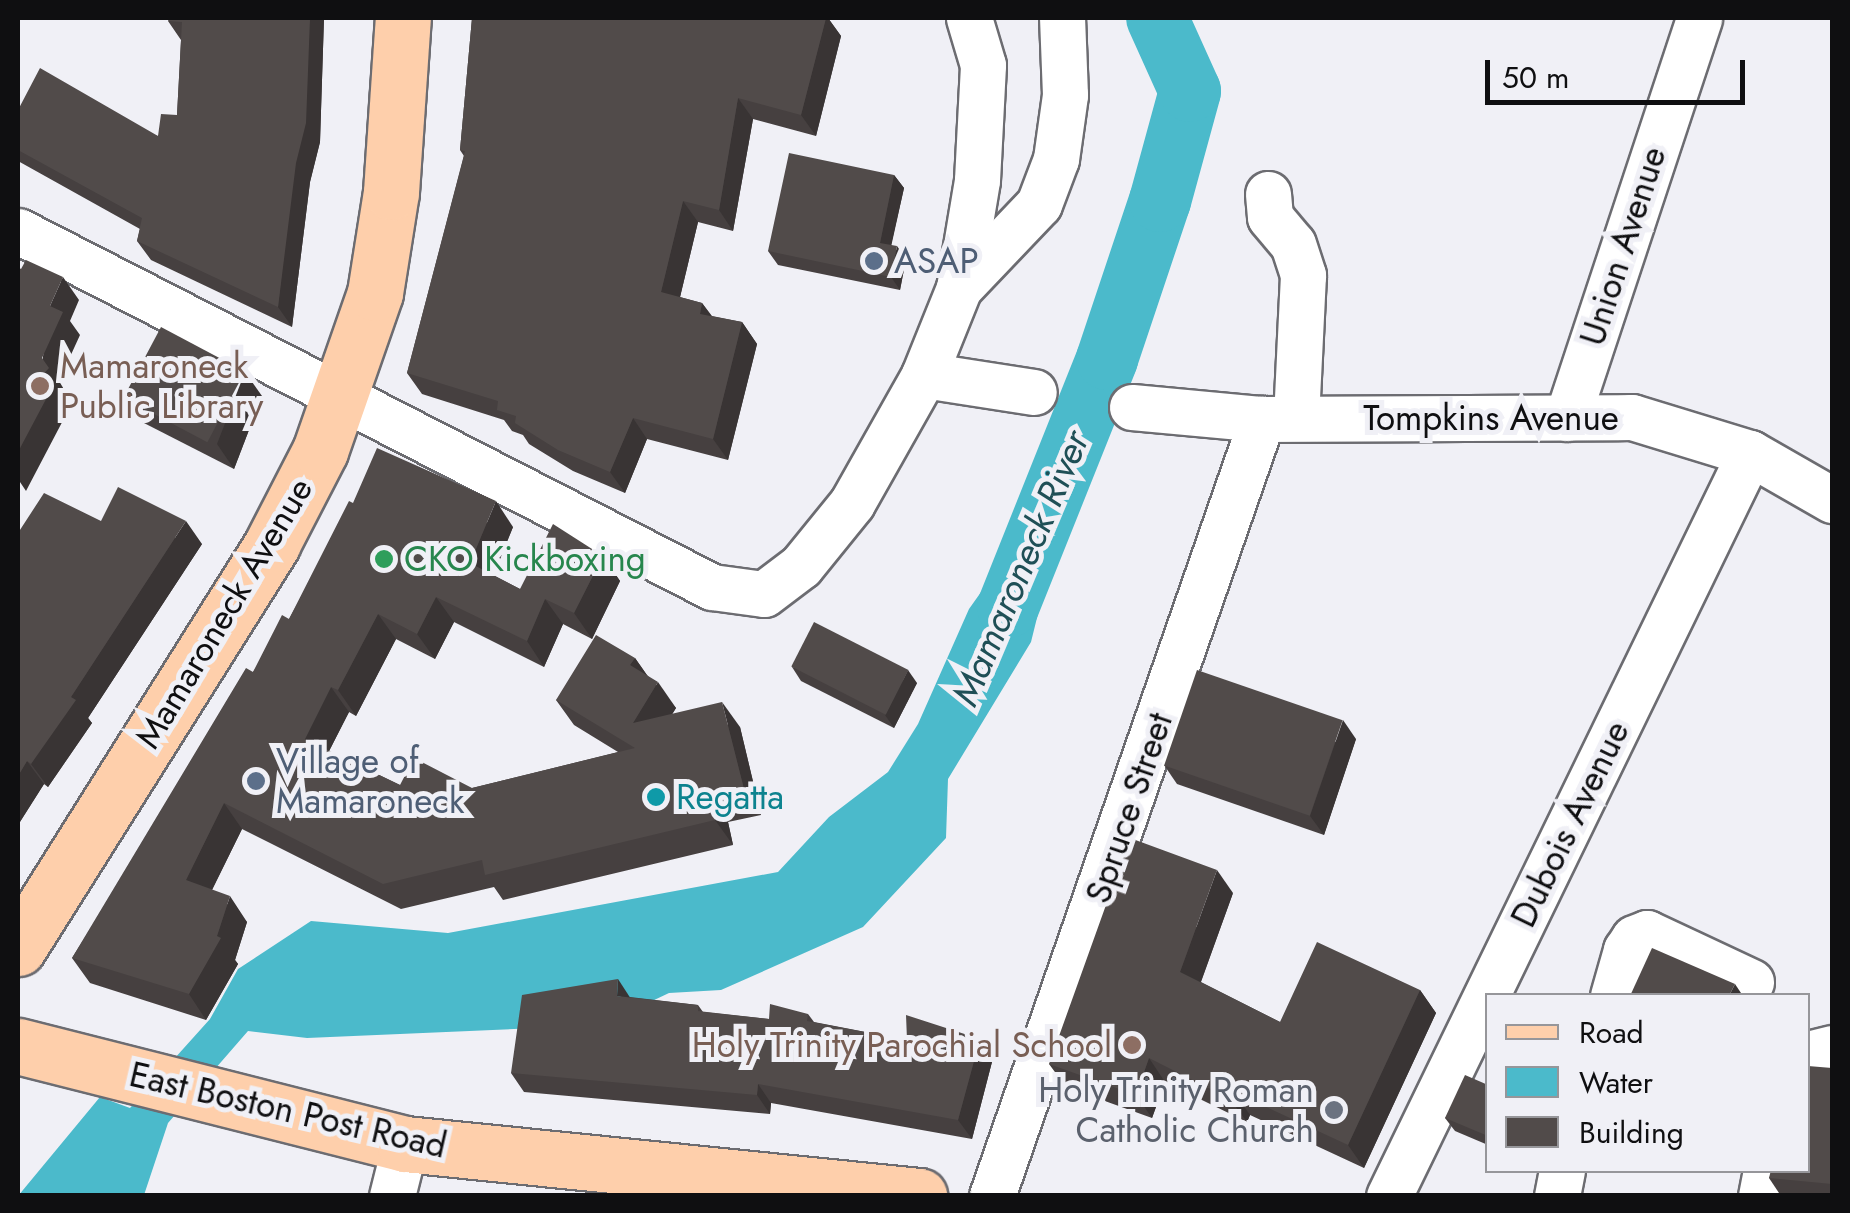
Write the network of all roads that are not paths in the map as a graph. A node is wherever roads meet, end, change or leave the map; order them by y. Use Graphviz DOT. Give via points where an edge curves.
graph roads {
  1 [pos="404,18"];
  2 [pos="969,18"];
  3 [pos="1062,18"];
  4 [pos="1699,18"];
  5 [pos="1268,194"];
  6 [pos="18,231"];
  7 [pos="959,288"];
  8 [pos="924,375"];
  9 [pos="1034,392"];
  10 [pos="338,395"];
  11 [pos="1132,407"];
  12 [pos="1279,418"];
  13 [pos="1567,418"];
  14 [pos="1750,453"];
  15 [pos="1832,500"];
  16 [pos="18,948"];
  17 [pos="1750,982"];
  18 [pos="1488,993"];
  19 [pos="1614,993"];
  20 [pos="1485,1000"];
  21 [pos="18,1046"];
  22 [pos="399,1170"];
  23 [pos="671,1185"];
  24 [pos="919,1196"];
  25 [pos="992,1196"];
  26 [pos="1390,1196"];
  1 -- 10 [label="main road, Mamaroneck Avenue" via="391,192 375,294"];
  2 -- 7 [label="street" via="982,65 977,180"];
  3 -- 7 [label="street" via="1065,95 1039,204"];
  4 -- 13 [label="street, Union Avenue"];
  5 -- 12 [label="street, Spruce Street" via="1270,216 1293,244 1302,275"];
  6 -- 10 [label="street"];
  7 -- 8 [label="street"];
  8 -- 9 [label="street"];
  8 -- 10 [label="street" via="852,503 801,566 764,594 712,587"];
  10 -- 16 [label="main road, Mamaroneck Avenue" via="320,452 272,544"];
  11 -- 12 [label="street, Tompkins Avenue"];
  12 -- 13 [label="street, Tompkins Avenue"];
  12 -- 25 [label="street, Spruce Street"];
  13 -- 14 [label="street, Tompkins Avenue" via="1632,416"];
  14 -- 15 [label="street, Tompkins Avenue"];
  14 -- 18 [label="street, Dubois Avenue"];
  17 -- 19 [label="street" via="1648,933 1626,950"];
  20 -- 26 [label="street, Dubois Avenue"];
  21 -- 22 [label="main road, East Boston Post Road" via="210,1098"];
  22 -- 23 [label="main road, East Boston Post Road"];
  23 -- 24 [label="main road, East Boston Post Road"];
}
